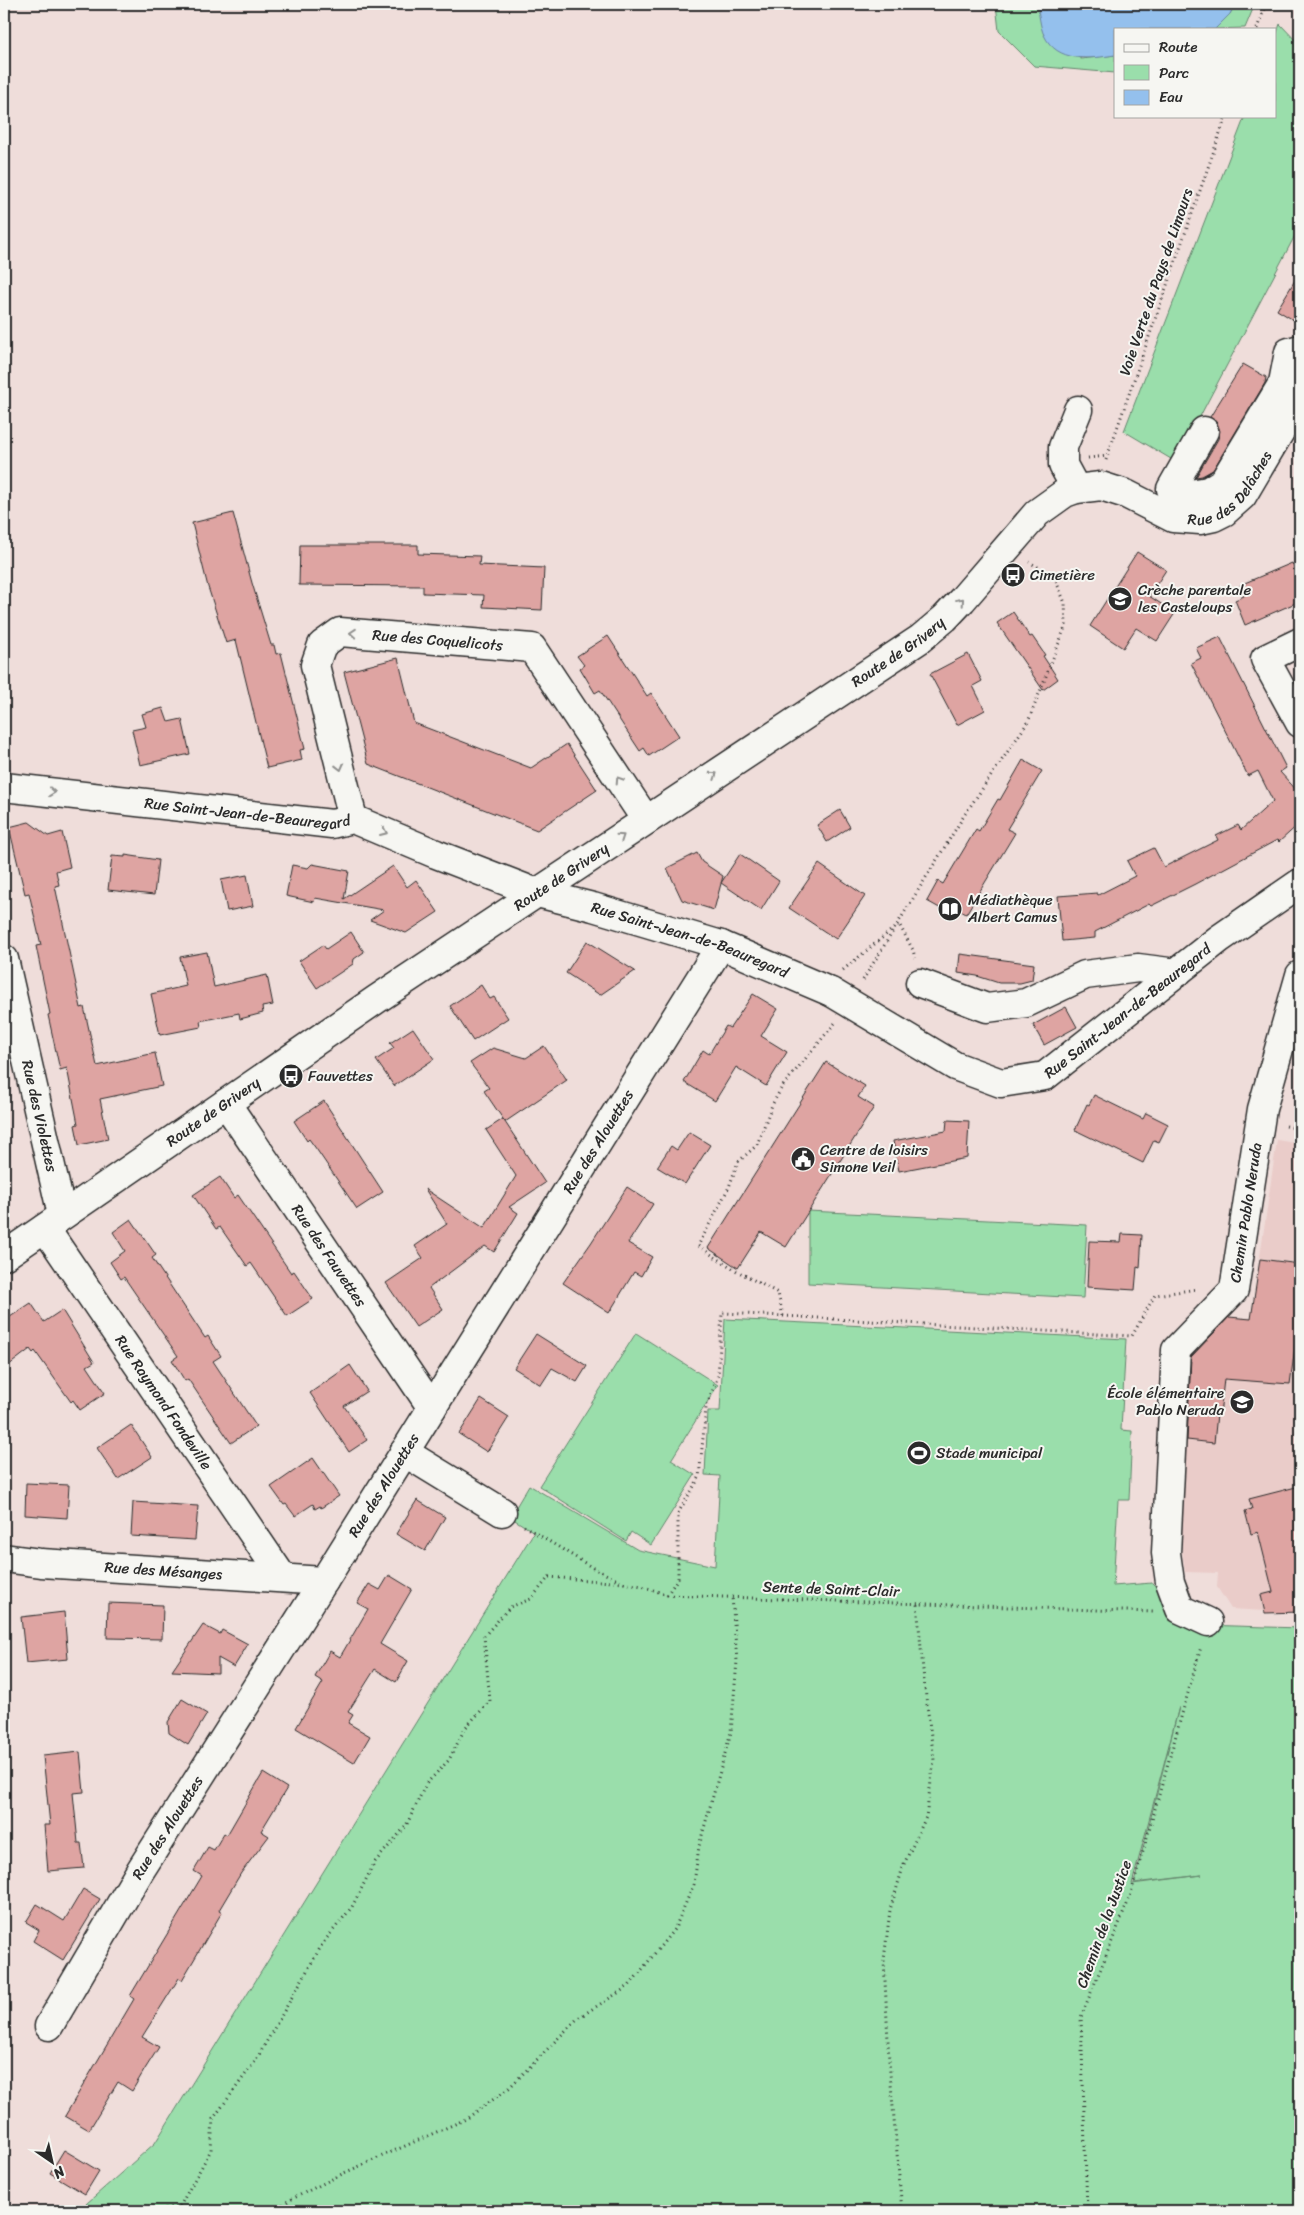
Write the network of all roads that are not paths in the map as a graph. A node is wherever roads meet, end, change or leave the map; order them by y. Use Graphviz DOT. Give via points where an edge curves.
graph roads {
  1 [pos="1300,349"];
  2 [pos="1300,398"];
  3 [pos="1078,410"];
  4 [pos="1204,431"];
  5 [pos="1089,487"];
  6 [pos="1300,642"];
  7 [pos="1300,723"];
  8 [pos="4,787"];
  9 [pos="353,819"];
  10 [pos="646,820"];
  11 [pos="1300,883"];
  12 [pos="537,893"];
  13 [pos="721,945"];
  14 [pos="4,959"];
  15 [pos="1178,973"];
  16 [pos="1300,975"];
  17 [pos="920,983"];
  18 [pos="226,1103"];
  19 [pos="54,1221"];
  20 [pos="4,1256"];
  21 [pos="432,1408"];
  22 [pos="404,1452"];
  23 [pos="502,1512"];
  24 [pos="4,1558"];
  25 [pos="283,1578"];
  26 [pos="324,1581"];
  27 [pos="1208,1622"];
  28 [pos="49,2026"];
  1 -- 4 [label="street" via="1289,352 1283,384 1224,481 1208,491 1185,495 1171,489"];
  2 -- 5 [label="street, Rue des Delâches" via="1242,496 1214,517 1200,520 1173,518 1126,494"];
  3 -- 5 [label="street" via="1064,447 1063,465"];
  10 -- 5 [label="street, Route de Grivery, one-way" via="932,630 1037,512 1055,499"];
  6 -- 7 [label="street" via="1265,659"];
  8 -- 9 [label="street, Rue Saint-Jean-de-Beauregard, one-way" via="332,824"];
  10 -- 9 [label="street, Rue des Coquelicots, one-way" via="532,648 340,632 322,645 315,665"];
  9 -- 12 [label="street, Rue Saint-Jean-de-Beauregard, one-way"];
  12 -- 10 [label="street, Route de Grivery, one-way"];
  11 -- 15 [label="street, Rue Saint-Jean-de-Beauregard" via="1219,939"];
  12 -- 13 [label="street, Rue Saint-Jean-de-Beauregard"];
  12 -- 18 [label="street, Route de Grivery"];
  13 -- 15 [label="street, Rue Saint-Jean-de-Beauregard, bridge" via="829,991 955,1066 1002,1083 1044,1076"];
  13 -- 21 [label="street, Rue des Alouettes"];
  14 -- 19 [label="street, Rue des Violettes"];
  15 -- 17 [label="street" via="1138,968 1085,975 1026,1003 987,1008"];
  16 -- 27 [label="street, Chemin Pablo Neruda" via="1262,1109 1234,1290 1176,1350 1166,1553 1170,1582 1180,1609"];
  18 -- 19 [label="street, Route de Grivery"];
  18 -- 21 [label="street, Rue des Fauvettes"];
  19 -- 20 [label="street, Route de Grivery"];
  19 -- 25 [label="street, Rue Raymond Fondeville"];
  21 -- 22 [label="street, Rue des Alouettes"];
  22 -- 23 [label="street"];
  22 -- 26 [label="street, Rue des Alouettes"];
  24 -- 25 [label="street, Rue des Mésanges"];
  25 -- 26 [label="street, Rue des Mésanges"];
  26 -- 28 [label="street, Rue des Alouettes" via="140,1871"];
}
